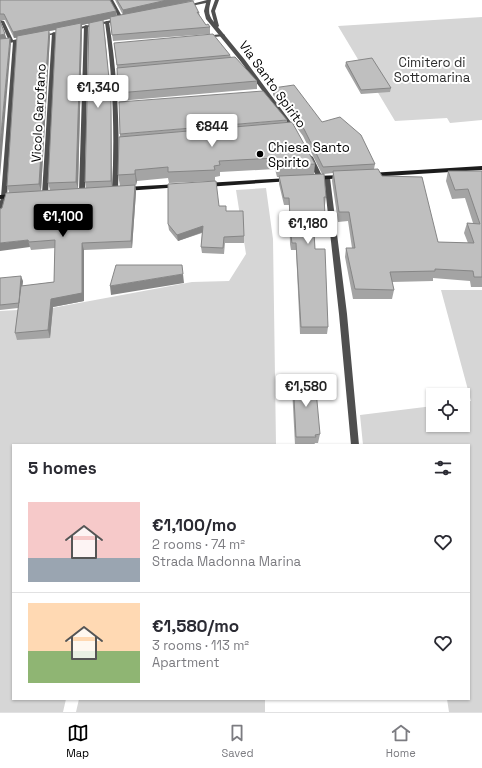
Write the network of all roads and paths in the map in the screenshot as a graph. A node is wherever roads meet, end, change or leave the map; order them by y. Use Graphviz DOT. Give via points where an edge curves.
graph roads {
  1 [pos="111,0"];
  2 [pos="209,0"];
  3 [pos="217,0"];
  4 [pos="180,7"];
  5 [pos="129,18"];
  6 [pos="122,19"];
  7 [pos="0,21"];
  8 [pos="107,22"];
  9 [pos="86,26"];
  10 [pos="217,27"];
  11 [pos="54,33"];
  12 [pos="224,35"];
  13 [pos="38,36"];
  14 [pos="30,38"];
  15 [pos="193,38"];
  16 [pos="13,41"];
  17 [pos="0,44"];
  18 [pos="118,44"];
  19 [pos="111,45"];
  20 [pos="235,61"];
  21 [pos="243,61"];
  22 [pos="114,72"];
  23 [pos="121,72"];
  24 [pos="266,92"];
  25 [pos="259,93"];
  26 [pos="122,104"];
  27 [pos="114,105"];
  28 [pos="285,129"];
  29 [pos="125,143"];
  30 [pos="117,144"];
  31 [pos="306,150"];
  32 [pos="482,168"];
  33 [pos="349,176"];
  34 [pos="363,176"];
  35 [pos="323,178"];
  36 [pos="304,179"];
  37 [pos="296,180"];
  38 [pos="202,185"];
  39 [pos="186,186"];
  40 [pos="75,192"];
  41 [pos="52,193"];
  42 [pos="24,195"];
  43 [pos="2,197"];
  44 [pos="0,215"];
  45 [pos="355,444"];
  1 -- 6 [label="street"];
  2 -- 4 [label="street"];
  2 -- 10 [label="street, Via Santo Spirito" via="206,11 208,18"];
  3 -- 10 [label="street" via="213,11"];
  5 -- 6 [label="street"];
  6 -- 8 [label="street"];
  7 -- 16 [label="street"];
  8 -- 9 [label="street"];
  8 -- 19 [label="street"];
  9 -- 11 [label="street"];
  9 -- 40 [label="street" via="86,192"];
  10 -- 12 [label="street, Via Santo Spirito"];
  11 -- 13 [label="street"];
  11 -- 41 [label="street, Vicolo Garofano" via="41,194"];
  12 -- 15 [label="street"];
  12 -- 21 [label="street, Via Santo Spirito"];
  14 -- 16 [label="street"];
  16 -- 17 [label="street"];
  16 -- 43 [label="street"];
  18 -- 19 [label="street"];
  19 -- 22 [label="street"];
  20 -- 21 [label="street"];
  21 -- 24 [label="street, Via Santo Spirito"];
  22 -- 23 [label="street"];
  22 -- 27 [label="street"];
  24 -- 25 [label="street"];
  24 -- 28 [label="street, Via Santo Spirito" via="295,131"];
  26 -- 27 [label="street"];
  27 -- 30 [label="street"];
  29 -- 30 [label="street"];
  30 -- 39 [label="street" via="112,190"];
  31 -- 35 [label="street, Via Santo Spirito"];
  32 -- 34 [label="street"];
  33 -- 35 [label="street"];
  35 -- 36 [label="street"];
  35 -- 45 [label="street, Via Santo Spirito" via="344,314"];
  37 -- 38 [label="street"];
  42 -- 43 [label="street"];
  43 -- 44 [label="street"];
}
